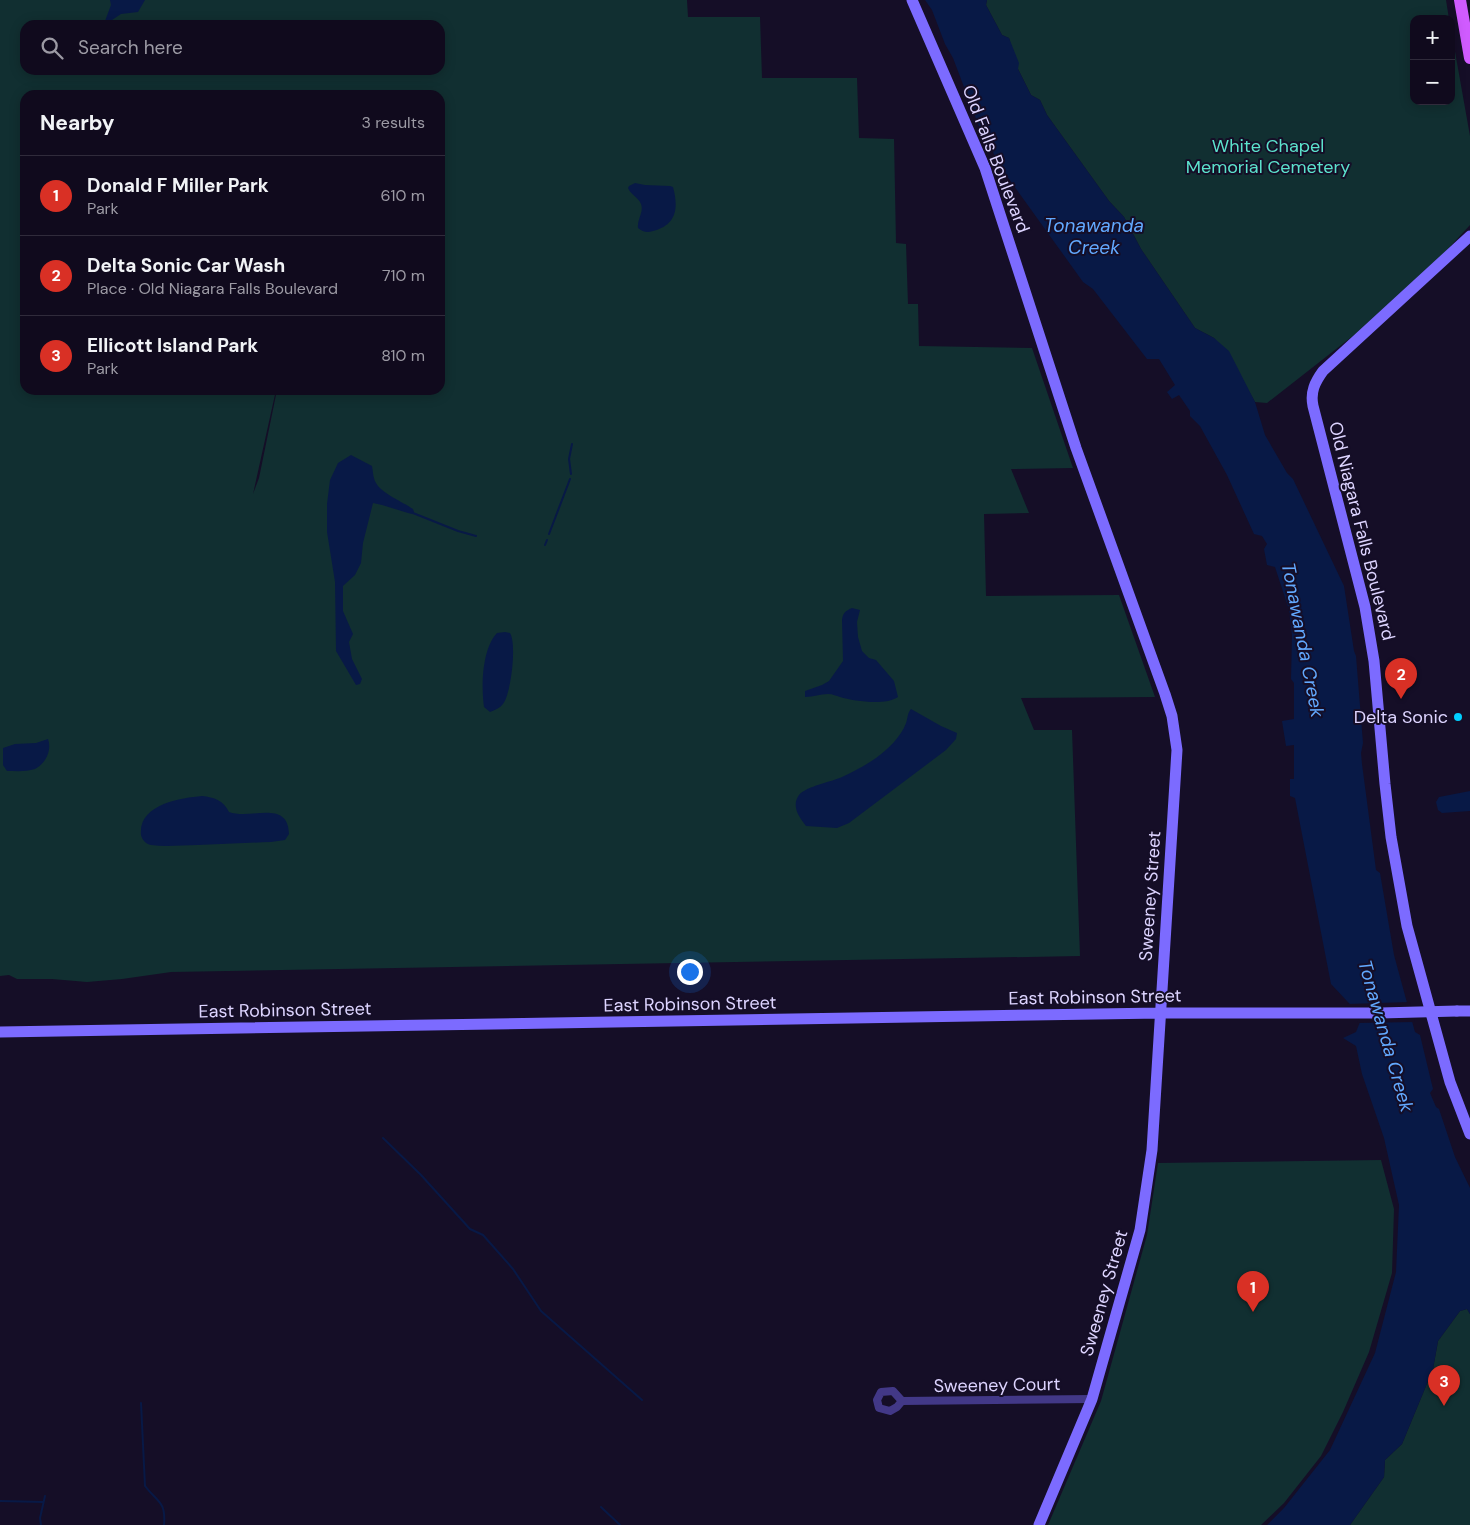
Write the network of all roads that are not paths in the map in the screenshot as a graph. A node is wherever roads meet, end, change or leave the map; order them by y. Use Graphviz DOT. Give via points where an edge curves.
graph roads {
  1 [pos="912,0"];
  2 [pos="1460,0"];
  3 [pos="1470,58"];
  4 [pos="1470,236"];
  5 [pos="1076,448"];
  6 [pos="1470,1011"];
  7 [pos="1160,1014"];
  8 [pos="0,1032"];
  9 [pos="1470,1134"];
  10 [pos="1092,1399"];
  11 [pos="902,1401"];
  12 [pos="1039,1525"];
  1 -- 5 [label="street, Old Falls Boulevard" via="985,168"];
  2 -- 3 [label="main road"];
  4 -- 9 [label="street, Old Niagara Falls Boulevard" via="1323,371 1312,397 1365,607 1374,661 1391,837 1407,926 1450,1082"];
  5 -- 7 [label="street, Sweeney Street" via="1172,716 1177,750"];
  6 -- 7 [label="street, East Robinson Street, bridge"];
  7 -- 8 [label="street, East Robinson Street"];
  7 -- 10 [label="street, Sweeney Street" via="1152,1150 1140,1230"];
  10 -- 11 [label="street, Sweeney Court"];
  10 -- 12 [label="street, Sweeney Street"];
}
